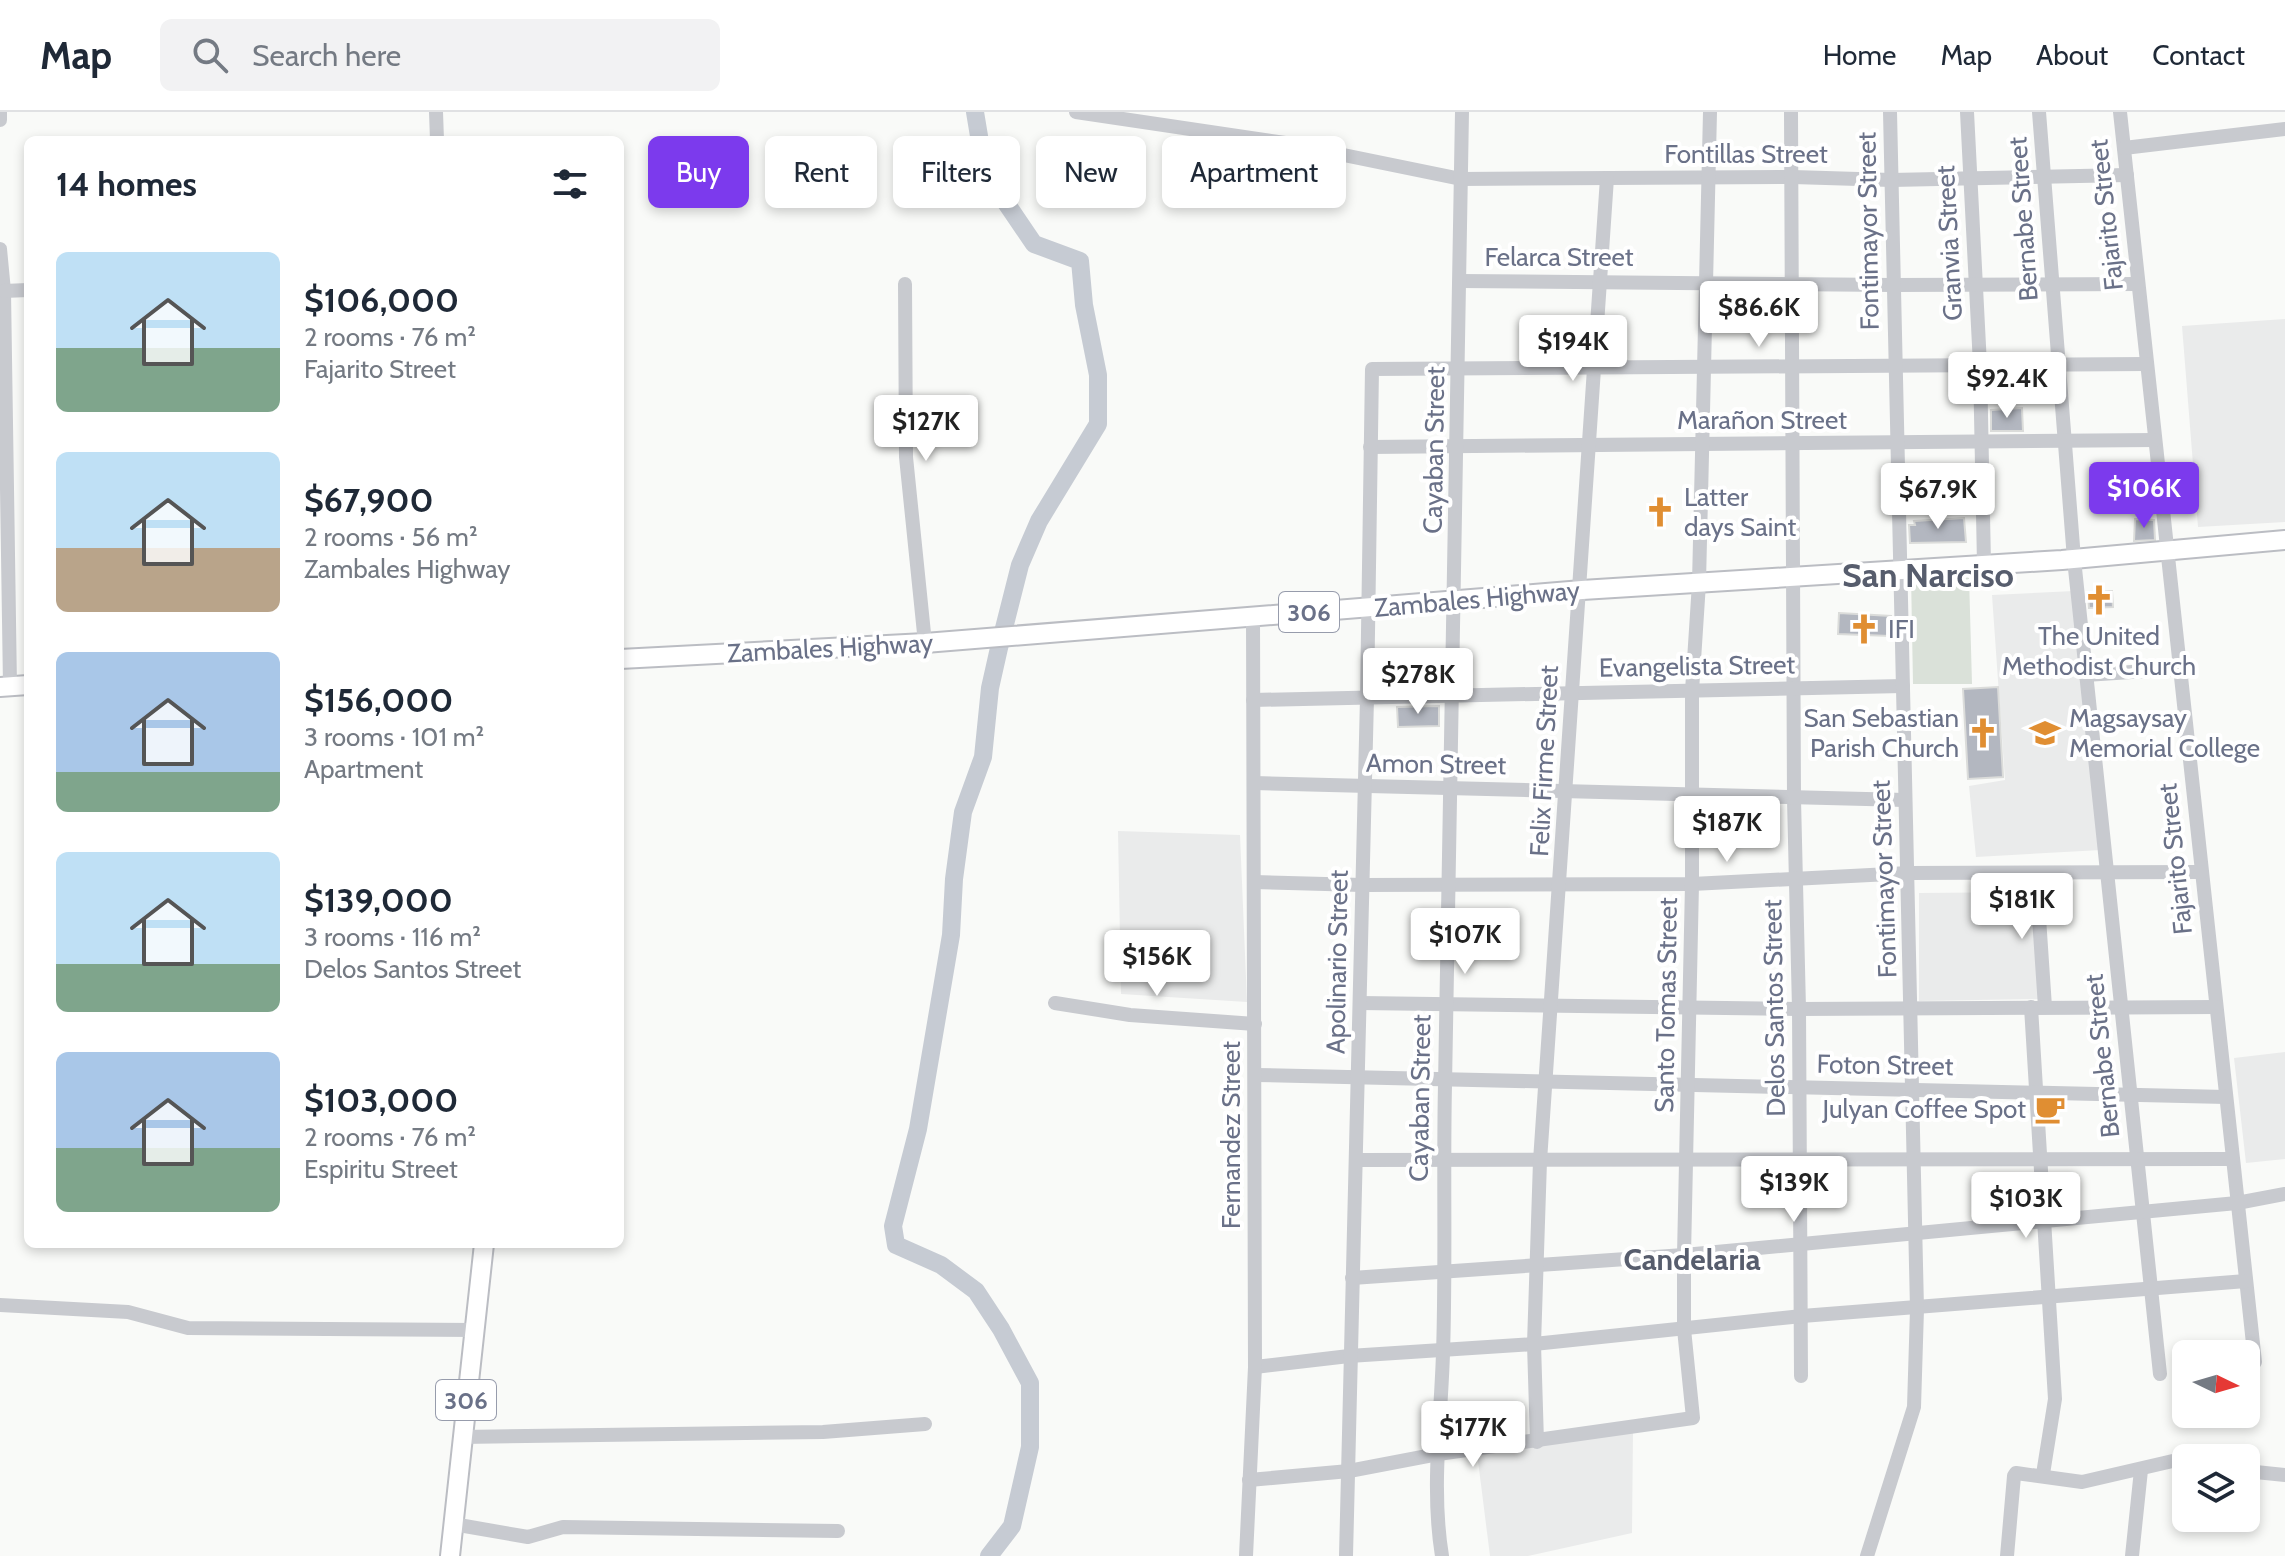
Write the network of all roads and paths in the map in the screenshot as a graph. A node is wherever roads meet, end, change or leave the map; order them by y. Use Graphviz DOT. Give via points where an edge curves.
graph roads {
  1 [pos="0,112"];
  2 [pos="436,112"];
  3 [pos="1076,112"];
  4 [pos="1462,112"];
  5 [pos="1710,112"];
  6 [pos="1791,112"];
  7 [pos="1890,112"];
  8 [pos="1967,112"];
  9 [pos="2039,112"];
  10 [pos="2120,112"];
  11 [pos="0,120"];
  12 [pos="2285,129"];
  13 [pos="437,136"];
  14 [pos="2124,148"];
  15 [pos="2127,175"];
  16 [pos="2043,176"];
  17 [pos="1710,177"];
  18 [pos="1793,177"];
  19 [pos="1607,178"];
  20 [pos="1970,178"];
  21 [pos="1461,179"];
  22 [pos="1891,180"];
  23 [pos="0,249"];
  24 [pos="1460,281"];
  25 [pos="1600,282"];
  26 [pos="1707,282"];
  27 [pos="1975,283"];
  28 [pos="2051,283"];
  29 [pos="905,284"];
  30 [pos="1791,284"];
  31 [pos="2138,284"];
  32 [pos="1893,285"];
  33 [pos="24,290"];
  34 [pos="4,291"];
  35 [pos="2146,364"];
  36 [pos="1980,365"];
  37 [pos="2059,365"];
  38 [pos="1894,366"];
  39 [pos="1593,367"];
  40 [pos="1705,367"];
  41 [pos="1459,368"];
  42 [pos="1791,368"];
  43 [pos="2154,440"];
  44 [pos="2064,441"];
  45 [pos="1982,442"];
  46 [pos="1895,443"];
  47 [pos="1703,444"];
  48 [pos="1792,444"];
  49 [pos="1587,445"];
  50 [pos="1457,446"];
  51 [pos="1370,447"];
  52 [pos="2285,540"];
  53 [pos="2165,549"];
  54 [pos="2074,559"];
  55 [pos="1984,564"];
  56 [pos="1898,569"];
  57 [pos="1792,576"];
  58 [pos="1699,583"];
  59 [pos="1582,590"];
  60 [pos="1456,601"];
  61 [pos="1369,608"];
  62 [pos="1253,617"];
  63 [pos="925,643"];
  64 [pos="624,659"];
  65 [pos="2178,669"];
  66 [pos="2085,675"];
  67 [pos="13,686"];
  68 [pos="1903,686"];
  69 [pos="1793,688"];
  70 [pos="1692,691"];
  71 [pos="1570,693"];
  72 [pos="1454,696"];
  73 [pos="1367,698"];
  74 [pos="1253,700"];
  75 [pos="1254,783"];
  76 [pos="1365,786"];
  77 [pos="1453,788"];
  78 [pos="1566,791"];
  79 [pos="1692,795"];
  80 [pos="1794,799"];
  81 [pos="1905,800"];
  82 [pos="2106,872"];
  83 [pos="2201,872"];
  84 [pos="1909,873"];
  85 [pos="2036,873"];
  86 [pos="1795,880"];
  87 [pos="1254,882"];
  88 [pos="1561,884"];
  89 [pos="1692,884"];
  90 [pos="1362,885"];
  91 [pos="1448,886"];
  92 [pos="1055,1003"];
  93 [pos="1360,1003"];
  94 [pos="1445,1006"];
  95 [pos="1553,1006"];
  96 [pos="1689,1007"];
  97 [pos="2038,1007"];
  98 [pos="2121,1007"];
  99 [pos="2216,1007"];
  100 [pos="1912,1008"];
  101 [pos="1799,1009"];
  102 [pos="1255,1024"];
  103 [pos="1256,1075"];
  104 [pos="1358,1077"];
  105 [pos="1445,1079"];
  106 [pos="1547,1080"];
  107 [pos="1688,1084"];
  108 [pos="1800,1087"];
  109 [pos="1913,1090"];
  110 [pos="2036,1093"];
  111 [pos="2130,1095"];
  112 [pos="2226,1097"];
  113 [pos="1687,1159"];
  114 [pos="1800,1159"];
  115 [pos="1914,1159"];
  116 [pos="2040,1159"];
  117 [pos="2137,1159"];
  118 [pos="2232,1159"];
  119 [pos="1357,1160"];
  120 [pos="1443,1161"];
  121 [pos="1540,1161"];
  122 [pos="2285,1194"];
  123 [pos="2237,1203"];
  124 [pos="2143,1210"];
  125 [pos="2044,1218"];
  126 [pos="1915,1234"];
  127 [pos="1800,1242"];
  128 [pos="484,1248"];
  129 [pos="1684,1255"];
  130 [pos="1536,1266"];
  131 [pos="1443,1273"];
  132 [pos="1352,1278"];
  133 [pos="2246,1281"];
  134 [pos="2151,1289"];
  135 [pos="2048,1298"];
  136 [pos="0,1305"];
  137 [pos="1917,1309"];
  138 [pos="1802,1316"];
  139 [pos="1684,1329"];
  140 [pos="474,1330"];
  141 [pos="2253,1340"];
  142 [pos="1534,1344"];
  143 [pos="1443,1351"];
  144 [pos="1349,1356"];
  145 [pos="1255,1367"];
  146 [pos="2160,1374"];
  147 [pos="1801,1376"];
  148 [pos="925,1424"];
  149 [pos="462,1437"];
  150 [pos="1537,1442"];
  151 [pos="1438,1454"];
  152 [pos="2172,1461"];
  153 [pos="2141,1470"];
  154 [pos="1349,1471"];
  155 [pos="2260,1472"];
  156 [pos="2043,1474"];
  157 [pos="2285,1475"];
  158 [pos="1249,1480"];
  159 [pos="453,1524"];
  160 [pos="838,1531"];
  161 [pos="450,1556"];
  162 [pos="1246,1556"];
  163 [pos="1346,1556"];
  164 [pos="1442,1556"];
  165 [pos="1867,1556"];
  166 [pos="2007,1556"];
  167 [pos="2132,1556"];
  1 -- 11 [label="street"];
  2 -- 13 [label="street"];
  3 -- 21 [label="street, Fontillas Street" via="1285,143"];
  4 -- 21 [label="street, Cayaban Street"];
  5 -- 17 [label="street, Santo Tomas Street"];
  6 -- 18 [label="street, Delos Santos Street"];
  7 -- 22 [label="street, Fontimayor Street"];
  8 -- 20 [label="street, Granvia Street"];
  9 -- 16 [label="street, Bernabe Street"];
  10 -- 14 [label="street, Fajarito Street"];
  12 -- 14 [label="street"];
  14 -- 15 [label="street, Fajarito Street"];
  15 -- 16 [label="street, Fontillas Street"];
  15 -- 31 [label="street, Fajarito Street"];
  16 -- 20 [label="street, Fontillas Street"];
  16 -- 28 [label="street, Bernabe Street"];
  17 -- 18 [label="street, Fontillas Street"];
  17 -- 19 [label="street, Fontillas Street"];
  17 -- 26 [label="street, Santo Tomas Street"];
  18 -- 22 [label="street, Fontillas Street"];
  18 -- 30 [label="street, Delos Santos Street"];
  19 -- 21 [label="street, Fontillas Street"];
  19 -- 25 [label="street, Felix Firme Street"];
  20 -- 22 [label="street, Fontillas Street"];
  20 -- 27 [label="street, Granvia Street"];
  21 -- 24 [label="street, Cayaban Street"];
  22 -- 32 [label="street, Fontimayor Street"];
  23 -- 34 [label="street"];
  24 -- 25 [label="street, Felarca Street"];
  24 -- 41 [label="street, Cayaban Street"];
  25 -- 26 [label="street, Felarca Street"];
  25 -- 39 [label="street, Felix Firme Street"];
  26 -- 30 [label="street, Felarca Street"];
  26 -- 40 [label="street, Santo Tomas Street"];
  27 -- 28 [label="street, Felarca Street"];
  27 -- 32 [label="street, Felarca Street"];
  27 -- 36 [label="street, Granvia Street"];
  28 -- 31 [label="street, Felarca Street"];
  28 -- 37 [label="street, Bernabe Street"];
  29 -- 63 [label="street" via="906,457"];
  30 -- 32 [label="street, Felarca Street"];
  30 -- 42 [label="street, Delos Santos Street"];
  31 -- 35 [label="street, Fajarito Street"];
  32 -- 38 [label="street, Fontimayor Street"];
  33 -- 34 [label="street"];
  34 -- 67 [label="street"];
  35 -- 37 [label="street"];
  35 -- 43 [label="street, Fajarito Street"];
  36 -- 37 [label="street"];
  36 -- 38 [label="street"];
  36 -- 45 [label="street, Granvia Street"];
  37 -- 44 [label="street, Bernabe Street"];
  38 -- 42 [label="street"];
  38 -- 46 [label="street, Fontimayor Street"];
  39 -- 40 [label="street"];
  39 -- 41 [label="street"];
  39 -- 49 [label="street, Felix Firme Street"];
  40 -- 42 [label="street"];
  40 -- 47 [label="street, Santo Tomas Street"];
  41 -- 50 [label="street, Cayaban Street"];
  41 -- 51 [label="street, Apolinario Street" via="1372,369"];
  42 -- 48 [label="street, Delos Santos Street"];
  43 -- 44 [label="street, Marañon Street"];
  43 -- 53 [label="street, Fajarito Street"];
  44 -- 45 [label="street, Marañon Street"];
  44 -- 54 [label="street, Bernabe Street"];
  45 -- 46 [label="street, Marañon Street"];
  45 -- 55 [label="street, Granvia Street"];
  46 -- 48 [label="street, Marañon Street"];
  46 -- 56 [label="street, Fontimayor Street"];
  47 -- 48 [label="street, Marañon Street"];
  47 -- 49 [label="street, Marañon Street"];
  47 -- 58 [label="street, Santo Tomas Street"];
  48 -- 57 [label="street, Delos Santos Street"];
  49 -- 50 [label="street, Marañon Street"];
  49 -- 59 [label="street, Felix Firme Street"];
  50 -- 51 [label="street, Marañon Street"];
  50 -- 60 [label="street, Cayaban Street"];
  51 -- 61 [label="street, Apolinario Street"];
  52 -- 53 [label="main road, Zambales Highway / 306"];
  53 -- 54 [label="main road, Zambales Highway / 306"];
  53 -- 65 [label="street, Fajarito Street"];
  54 -- 55 [label="main road, Zambales Highway / 306"];
  54 -- 66 [label="street, Bernabe Street"];
  55 -- 56 [label="main road, Zambales Highway / 306"];
  56 -- 57 [label="main road, Zambales Highway / 306"];
  56 -- 68 [label="street, Fontimayor Street"];
  57 -- 58 [label="main road, Zambales Highway / 306"];
  57 -- 69 [label="street, Delos Santos Street"];
  58 -- 59 [label="main road, Zambales Highway / 306"];
  58 -- 70 [label="street, Santo Tomas Street"];
  59 -- 60 [label="main road, Zambales Highway / 306"];
  59 -- 71 [label="street, Felix Firme Street"];
  60 -- 61 [label="main road, Zambales Highway / 306"];
  60 -- 72 [label="street, Cayaban Street"];
  61 -- 62 [label="main road, Zambales Highway / 306"];
  61 -- 73 [label="street, Apolinario Street"];
  62 -- 63 [label="main road, Zambales Highway / 306"];
  62 -- 74 [label="street, Fernandez Street"];
  63 -- 64 [label="main road, Zambales Highway / 306"];
  65 -- 66 [label="street"];
  65 -- 83 [label="street, Fajarito Street"];
  66 -- 82 [label="street, Bernabe Street"];
  68 -- 69 [label="street, Evangelista Street"];
  68 -- 81 [label="street, Fontimayor Street"];
  69 -- 70 [label="street, Evangelista Street"];
  69 -- 80 [label="street, Delos Santos Street"];
  70 -- 71 [label="street, Evangelista Street"];
  70 -- 79 [label="street, Santo Tomas Street"];
  71 -- 72 [label="street, Evangelista Street"];
  71 -- 78 [label="street, Felix Firme Street"];
  72 -- 73 [label="street, Evangelista Street"];
  72 -- 77 [label="street, Cayaban Street"];
  73 -- 74 [label="street, Evangelista Street"];
  73 -- 76 [label="street, Apolinario Street"];
  74 -- 75 [label="street, Fernandez Street"];
  75 -- 76 [label="street, Amon Street"];
  75 -- 87 [label="street, Fernandez Street"];
  76 -- 77 [label="street, Amon Street"];
  76 -- 90 [label="street, Apolinario Street"];
  77 -- 78 [label="street, Amon Street"];
  77 -- 91 [label="street, Cayaban Street"];
  78 -- 79 [label="street, Amon Street"];
  78 -- 88 [label="street, Felix Firme Street"];
  79 -- 80 [label="street, Amon Street"];
  79 -- 89 [label="street, Santo Tomas Street"];
  80 -- 81 [label="street, Amon Street"];
  80 -- 86 [label="street, Delos Santos Street"];
  81 -- 84 [label="street, Fontimayor Street"];
  82 -- 83 [label="street"];
  82 -- 85 [label="street"];
  82 -- 98 [label="street, Bernabe Street"];
  83 -- 99 [label="street, Fajarito Street"];
  84 -- 85 [label="street"];
  84 -- 86 [label="street"];
  84 -- 100 [label="street, Fontimayor Street"];
  85 -- 97 [label="street"];
  86 -- 89 [label="street"];
  86 -- 101 [label="street, Delos Santos Street"];
  87 -- 90 [label="street"];
  87 -- 102 [label="street, Fernandez Street"];
  88 -- 89 [label="street"];
  88 -- 91 [label="street"];
  88 -- 95 [label="street, Felix Firme Street"];
  89 -- 96 [label="street, Santo Tomas Street"];
  90 -- 91 [label="street"];
  90 -- 93 [label="street, Apolinario Street"];
  91 -- 94 [label="street, Cayaban Street"];
  92 -- 102 [label="street" via="1130,1015"];
  93 -- 94 [label="street"];
  93 -- 104 [label="street, Apolinario Street"];
  94 -- 95 [label="street"];
  94 -- 105 [label="street, Cayaban Street"];
  95 -- 96 [label="street"];
  95 -- 106 [label="street, Felix Firme Street"];
  96 -- 101 [label="street"];
  96 -- 107 [label="street, Santo Tomas Street"];
  97 -- 98 [label="street"];
  97 -- 100 [label="street"];
  97 -- 110 [label="street"];
  98 -- 99 [label="street"];
  98 -- 111 [label="street, Bernabe Street"];
  99 -- 112 [label="street, Fajarito Street"];
  100 -- 101 [label="street"];
  100 -- 109 [label="street, Fontimayor Street"];
  101 -- 108 [label="street, Delos Santos Street"];
  102 -- 103 [label="street, Fernandez Street"];
  103 -- 104 [label="street, Foton Street"];
  103 -- 145 [label="street, Fernandez Street"];
  104 -- 105 [label="street, Foton Street"];
  104 -- 119 [label="street, Apolinario Street"];
  105 -- 106 [label="street, Foton Street"];
  105 -- 120 [label="street, Cayaban Street"];
  106 -- 107 [label="street, Foton Street"];
  106 -- 121 [label="street, Felix Firme Street"];
  107 -- 108 [label="street, Foton Street"];
  107 -- 113 [label="street, Santo Tomas Street"];
  108 -- 109 [label="street, Foton Street"];
  108 -- 114 [label="street, Delos Santos Street"];
  109 -- 110 [label="street, Foton Street"];
  109 -- 115 [label="street, Fontimayor Street"];
  110 -- 111 [label="street, Foton Street"];
  110 -- 116 [label="street"];
  111 -- 112 [label="street, Foton Street"];
  111 -- 117 [label="street, Bernabe Street"];
  112 -- 118 [label="street, Fajarito Street"];
  113 -- 114 [label="street"];
  113 -- 121 [label="street"];
  113 -- 129 [label="street, Santo Tomas Street"];
  114 -- 115 [label="street"];
  114 -- 127 [label="street, Delos Santos Street"];
  115 -- 116 [label="street"];
  115 -- 126 [label="street, Fontimayor Street"];
  116 -- 117 [label="street"];
  116 -- 125 [label="street"];
  117 -- 118 [label="street"];
  117 -- 124 [label="street, Bernabe Street"];
  118 -- 123 [label="street, Fajarito Street"];
  119 -- 120 [label="street"];
  119 -- 132 [label="street, Apolinario Street"];
  120 -- 121 [label="street"];
  120 -- 131 [label="street, Cayaban Street"];
  121 -- 130 [label="street, Felix Firme Street"];
  122 -- 123 [label="street"];
  123 -- 124 [label="street"];
  123 -- 133 [label="street, Fajarito Street"];
  124 -- 125 [label="street"];
  124 -- 134 [label="street, Bernabe Street"];
  125 -- 126 [label="street"];
  125 -- 135 [label="street"];
  126 -- 127 [label="street"];
  126 -- 137 [label="street, Fontimayor Street"];
  127 -- 129 [label="street"];
  127 -- 138 [label="street, Delos Santos Street"];
  128 -- 140 [label="main road, 306"];
  129 -- 130 [label="street"];
  129 -- 139 [label="street, Santo Tomas Street"];
  130 -- 131 [label="street"];
  130 -- 142 [label="street, Felix Firme Street"];
  131 -- 132 [label="street"];
  131 -- 143 [label="street, Cayaban Street"];
  132 -- 144 [label="street, Apolinario Street"];
  133 -- 134 [label="street"];
  133 -- 141 [label="street, Fajarito Street"];
  134 -- 135 [label="street"];
  134 -- 146 [label="street, Bernabe Street"];
  135 -- 137 [label="street"];
  135 -- 156 [label="street" via="2055,1399"];
  136 -- 140 [label="street" via="128,1312 201,1329"];
  137 -- 138 [label="street"];
  137 -- 165 [label="street, Fontimayor Street" via="1914,1407"];
  138 -- 139 [label="street"];
  138 -- 147 [label="street, Delos Santos Street"];
  139 -- 142 [label="street"];
  139 -- 150 [label="street, Santo Tomas Street" via="1693,1418"];
  140 -- 149 [label="main road, 306"];
  142 -- 143 [label="street"];
  142 -- 150 [label="street, Felix Firme Street"];
  143 -- 144 [label="street"];
  143 -- 151 [label="street, Cayaban Street"];
  144 -- 145 [label="street"];
  144 -- 154 [label="street, Apolinario Street"];
  145 -- 158 [label="street, Fernandez Street"];
  148 -- 149 [label="street" via="823,1432"];
  149 -- 159 [label="main road, 306"];
  150 -- 151 [label="street"];
  151 -- 154 [label="street"];
  151 -- 164 [label="street, Cayaban Street"];
  152 -- 153 [label="street"];
  153 -- 156 [label="street" via="2082,1482"];
  153 -- 167 [label="street"];
  154 -- 158 [label="street"];
  154 -- 163 [label="street, Apolinario Street"];
  155 -- 157 [label="street"];
  156 -- 166 [label="street" via="2014,1476"];
  158 -- 162 [label="street, Fernandez Street"];
  159 -- 160 [label="street" via="528,1537 563,1527"];
  159 -- 161 [label="main road, 306"];
}
